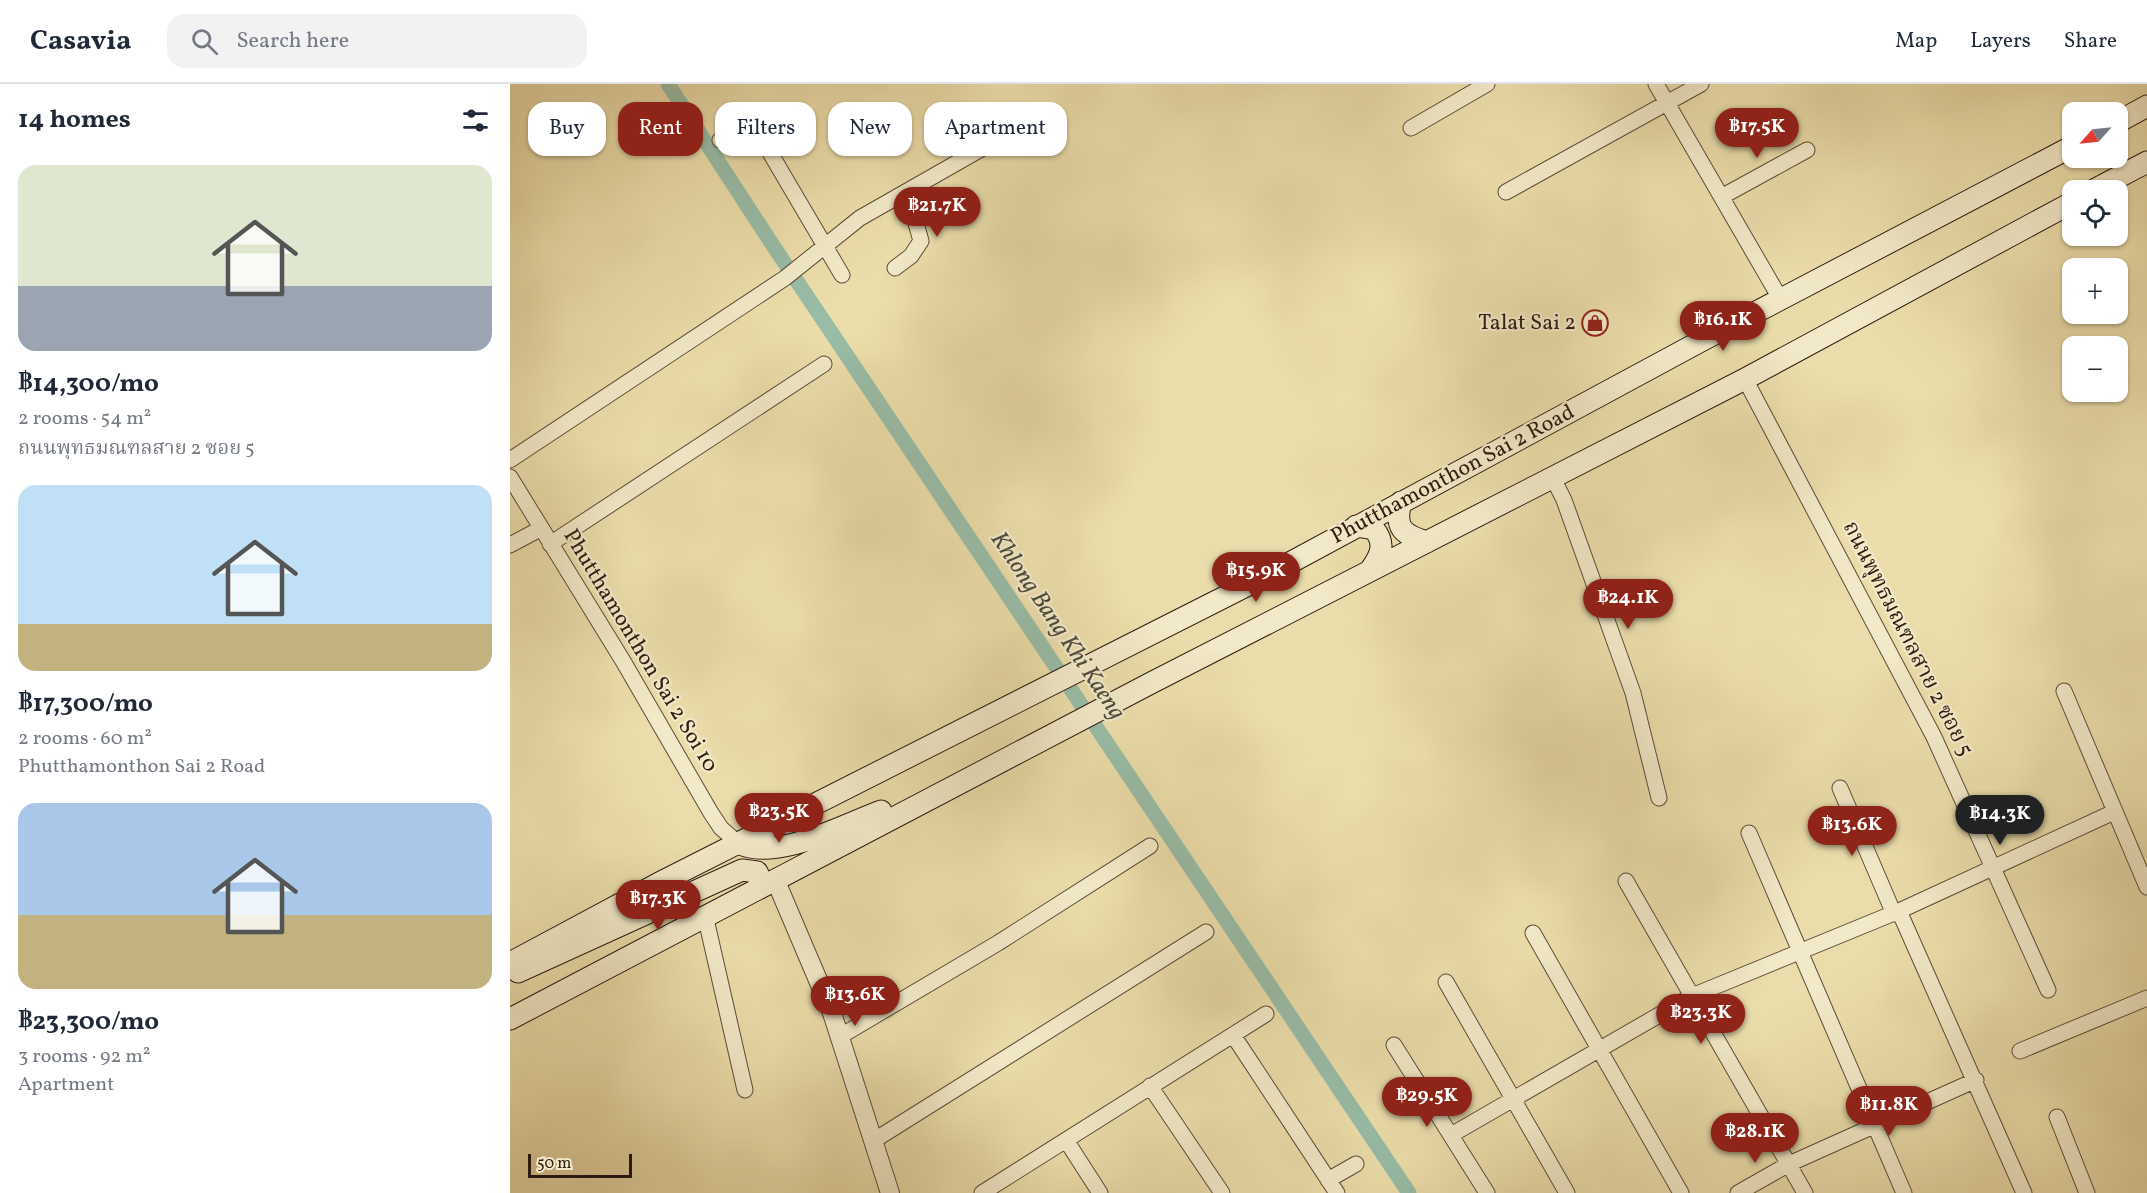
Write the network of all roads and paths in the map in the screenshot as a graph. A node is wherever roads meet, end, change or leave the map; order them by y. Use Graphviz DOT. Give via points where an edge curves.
graph roads {
  1 [pos="1487,84"];
  2 [pos="1656,84"];
  3 [pos="1701,84"];
  4 [pos="1668,103"];
  5 [pos="2147,106"];
  6 [pos="2128,116"];
  7 [pos="1411,128"];
  8 [pos="1807,150"];
  9 [pos="2062,152"];
  10 [pos="772,156"];
  11 [pos="969,156"];
  12 [pos="2147,162"];
  13 [pos="2113,180"];
  14 [pos="1506,192"];
  15 [pos="901,196"];
  16 [pos="1723,196"];
  17 [pos="2062,208"];
  18 [pos="825,245"];
  19 [pos="895,268"];
  20 [pos="842,274"];
  21 [pos="1781,300"];
  22 [pos="824,364"];
  23 [pos="1745,379"];
  24 [pos="510,460"];
  25 [pos="510,477"];
  26 [pos="1552,478"];
  27 [pos="1401,502"];
  28 [pos="1356,526"];
  29 [pos="540,529"];
  30 [pos="1427,542"];
  31 [pos="550,544"];
  32 [pos="510,545"];
  33 [pos="1371,569"];
  34 [pos="2064,691"];
  35 [pos="963,781"];
  36 [pos="1840,788"];
  37 [pos="1659,798"];
  38 [pos="2114,812"];
  39 [pos="1749,833"];
  40 [pos="738,843"];
  41 [pos="1150,846"];
  42 [pos="1994,867"];
  43 [pos="1626,881"];
  44 [pos="769,882"];
  45 [pos="2147,887"];
  46 [pos="1897,912"];
  47 [pos="705,915"];
  48 [pos="1206,932"];
  49 [pos="1533,933"];
  50 [pos="1800,952"];
  51 [pos="561,954"];
  52 [pos="510,963"];
  53 [pos="510,976"];
  54 [pos="1446,982"];
  55 [pos="571,988"];
  56 [pos="2048,990"];
  57 [pos="1692,996"];
  58 [pos="2147,998"];
  59 [pos="1266,1014"];
  60 [pos="510,1019"];
  61 [pos="1233,1035"];
  62 [pos="840,1037"];
  63 [pos="1394,1045"];
  64 [pos="1599,1049"];
  65 [pos="2020,1051"];
  66 [pos="1976,1080"];
  67 [pos="1150,1086"];
  68 [pos="745,1090"];
  69 [pos="1512,1098"];
  70 [pos="2057,1117"];
  71 [pos="1875,1125"];
  72 [pos="1450,1135"];
  73 [pos="1066,1140"];
  74 [pos="873,1142"];
  75 [pos="1356,1164"];
  76 [pos="1789,1164"];
  77 [pos="1328,1180"];
  78 [pos="890,1193"];
  79 [pos="982,1193"];
  80 [pos="1100,1193"];
  81 [pos="1222,1193"];
  82 [pos="1337,1193"];
  83 [pos="1487,1193"];
  84 [pos="1567,1193"];
  85 [pos="1681,1193"];
  86 [pos="1738,1193"];
  87 [pos="1805,1193"];
  88 [pos="1904,1193"];
  89 [pos="2025,1193"];
  90 [pos="2087,1193"];
  1 -- 7 [label="street"];
  2 -- 4 [label="street"];
  3 -- 4 [label="street"];
  4 -- 14 [label="street"];
  4 -- 16 [label="street"];
  5 -- 6 [label="main road"];
  8 -- 16 [label="street"];
  9 -- 21 [label="main road, Phutthamonthon Sai 2 Road"];
  10 -- 18 [label="street"];
  11 -- 15 [label="street"];
  12 -- 13 [label="main road"];
  15 -- 18 [label="street" via="860,218"];
  15 -- 19 [label="street" via="914,216 921,242"];
  16 -- 21 [label="street"];
  17 -- 23 [label="main road, Phutthamonthon Sai 2 Road"];
  18 -- 20 [label="street"];
  18 -- 24 [label="street" via="785,278"];
  21 -- 27 [label="main road, Phutthamonthon Sai 2 Road"];
  22 -- 31 [label="street"];
  23 -- 26 [label="main road, Phutthamonthon Sai 2 Road"];
  23 -- 42 [label="street, ถนนพุทธมณฑลสาย 2 ซอย 5" via="1934,737"];
  25 -- 29 [label="street, Phutthamonthon Sai 2 Soi 10"];
  26 -- 30 [label="main road, Phutthamonthon Sai 2 Road"];
  26 -- 37 [label="street" via="1564,500 1633,693"];
  27 -- 28 [label="main road, Phutthamonthon Sai 2 Road"];
  27 -- 30 [label="main road" via="1398,513 1403,531"];
  28 -- 33 [label="main road" via="1374,529 1382,545 1381,555"];
  28 -- 40 [label="main road, Phutthamonthon Sai 2 Road" via="1032,696"];
  29 -- 31 [label="street, Phutthamonthon Sai 2 Soi 10"];
  29 -- 32 [label="street"];
  30 -- 33 [label="main road, Phutthamonthon Sai 2 Road"];
  31 -- 40 [label="street, Phutthamonthon Sai 2 Soi 10" via="711,813"];
  33 -- 35 [label="main road, Phutthamonthon Sai 2 Road"];
  34 -- 38 [label="street"];
  35 -- 40 [label="main road" via="781,848 747,848"];
  35 -- 44 [label="main road, Phutthamonthon Sai 2 Road"];
  36 -- 46 [label="street"];
  38 -- 42 [label="street"];
  38 -- 45 [label="street"];
  39 -- 50 [label="street"];
  40 -- 52 [label="main road, Phutthamonthon Sai 2 Road"];
  41 -- 62 [label="street"];
  42 -- 46 [label="street"];
  42 -- 56 [label="street, ถนนพุทธมณฑลสาย 2 ซอย 5"];
  43 -- 57 [label="street"];
  44 -- 47 [label="main road, Phutthamonthon Sai 2 Road"];
  44 -- 51 [label="main road" via="757,872 742,870"];
  44 -- 62 [label="street"];
  46 -- 50 [label="street"];
  46 -- 66 [label="street"];
  47 -- 55 [label="main road, Phutthamonthon Sai 2 Road"];
  47 -- 68 [label="street"];
  48 -- 74 [label="street"];
  49 -- 64 [label="street"];
  50 -- 57 [label="street"];
  50 -- 71 [label="street"];
  51 -- 53 [label="main road"];
  51 -- 55 [label="main road" via="577,963 577,980"];
  54 -- 69 [label="street"];
  55 -- 60 [label="main road, Phutthamonthon Sai 2 Road"];
  57 -- 64 [label="street"];
  57 -- 76 [label="street"];
  58 -- 65 [label="street"];
  59 -- 61 [label="street"];
  61 -- 67 [label="street"];
  61 -- 77 [label="street"];
  62 -- 74 [label="street"];
  63 -- 72 [label="street"];
  64 -- 69 [label="street"];
  64 -- 85 [label="street"];
  66 -- 71 [label="street"];
  66 -- 89 [label="street"];
  67 -- 73 [label="street"];
  67 -- 81 [label="street"];
  69 -- 72 [label="street"];
  69 -- 84 [label="street"];
  70 -- 90 [label="street"];
  71 -- 76 [label="street"];
  71 -- 88 [label="street"];
  72 -- 83 [label="street"];
  73 -- 79 [label="street"];
  73 -- 80 [label="street"];
  74 -- 78 [label="street"];
  75 -- 77 [label="street"];
  76 -- 86 [label="street"];
  76 -- 87 [label="street"];
  77 -- 82 [label="street"];
}
